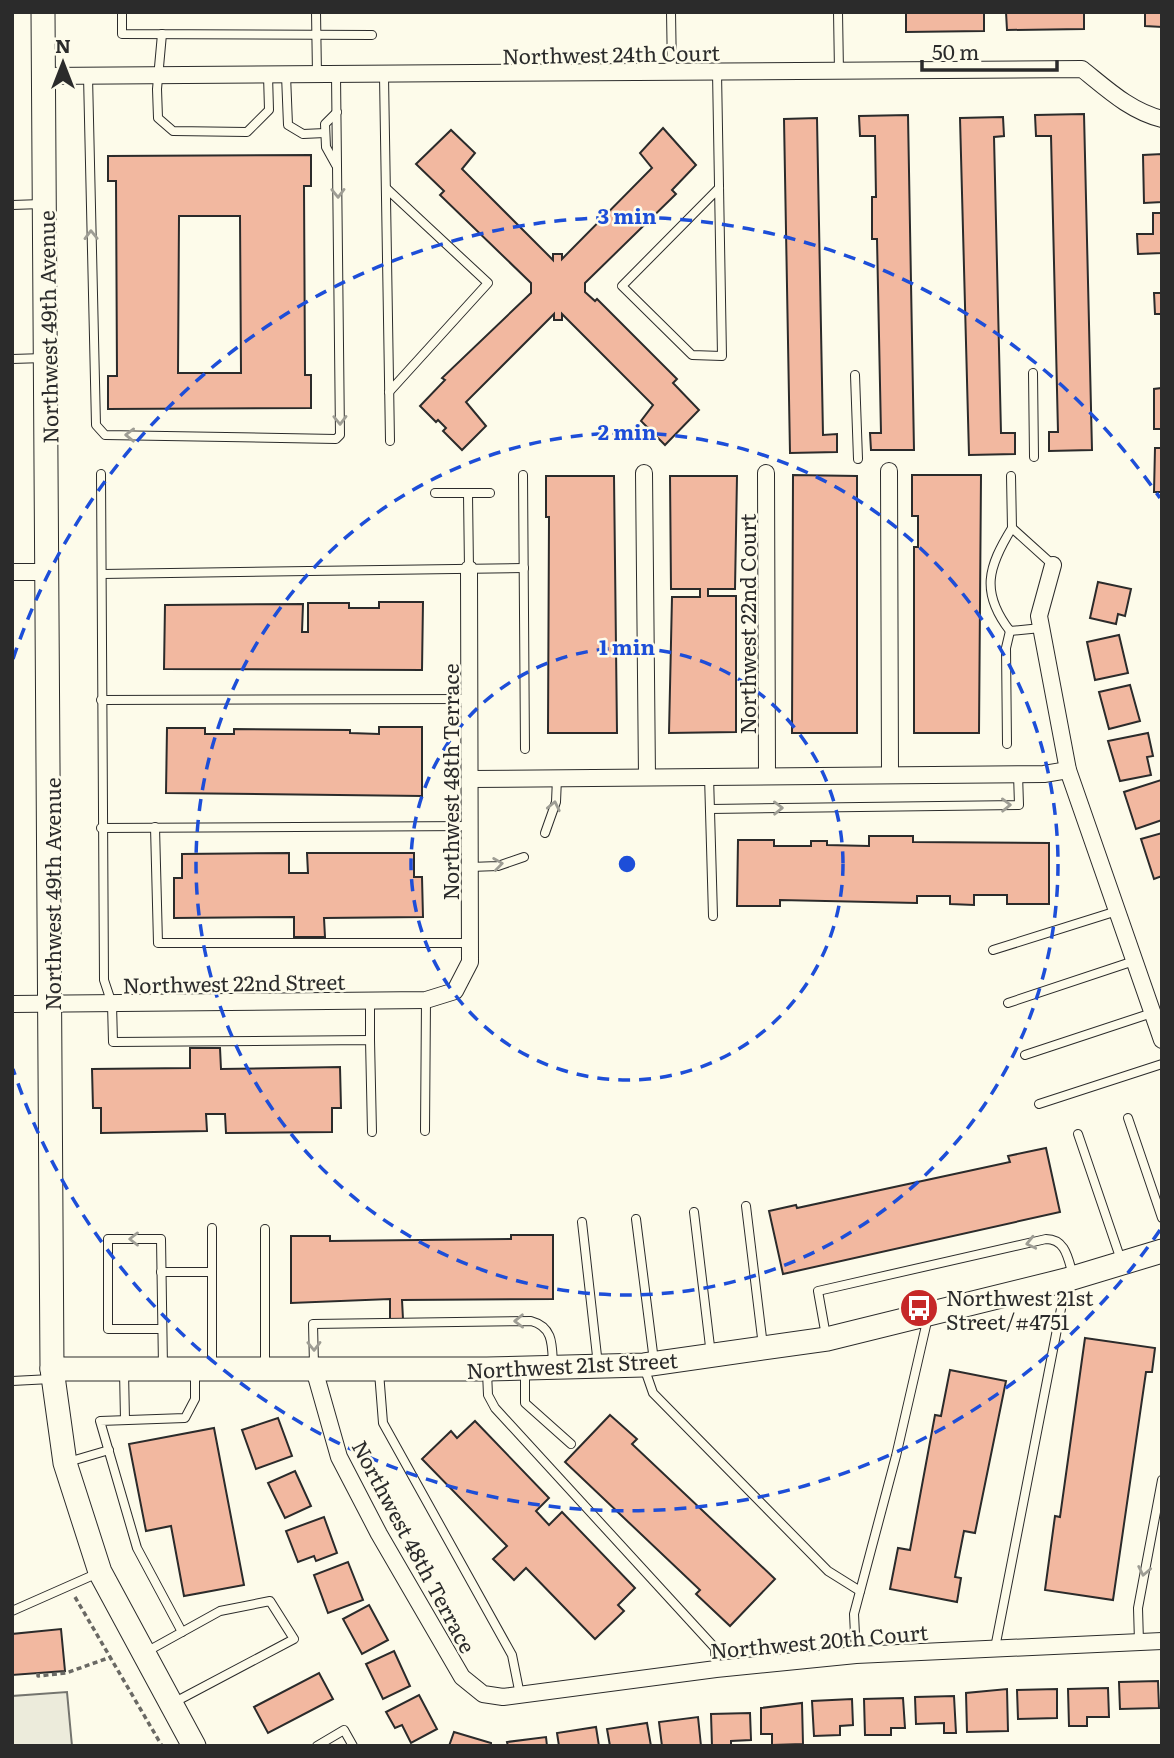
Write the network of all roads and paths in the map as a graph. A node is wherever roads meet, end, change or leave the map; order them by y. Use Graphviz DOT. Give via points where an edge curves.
graph roads {
  1 [pos="43,12"];
  2 [pos="122,12"];
  3 [pos="316,12"];
  4 [pos="671,12"];
  5 [pos="838,12"];
  6 [pos="162,34"];
  7 [pos="372,34"];
  8 [pos="316,36"];
  9 [pos="717,72"];
  10 [pos="839,72"];
  11 [pos="672,73"];
  12 [pos="160,75"];
  13 [pos="268,75"];
  14 [pos="286,75"];
  15 [pos="317,75"];
  16 [pos="336,75"];
  17 [pos="44,76"];
  18 [pos="88,76"];
  19 [pos="384,76"];
  20 [pos="337,112"];
  21 [pos="1162,119"];
  22 [pos="325,133"];
  23 [pos="337,168"];
  24 [pos="719,188"];
  25 [pos="387,189"];
  26 [pos="46,204"];
  27 [pos="12,205"];
  28 [pos="47,358"];
  29 [pos="12,359"];
  30 [pos="1033,373"];
  31 [pos="855,375"];
  32 [pos="389,392"];
  33 [pos="390,442"];
  34 [pos="1034,457"];
  35 [pos="858,459"];
  36 [pos="889,471"];
  37 [pos="644,473"];
  38 [pos="766,473"];
  39 [pos="101,474"];
  40 [pos="523,475"];
  41 [pos="1011,476"];
  42 [pos="435,493"];
  43 [pos="490,493"];
  44 [pos="468,494"];
  45 [pos="1012,528"];
  46 [pos="1053,565"];
  47 [pos="524,568"];
  48 [pos="469,569"];
  49 [pos="12,572"];
  50 [pos="49,572"];
  51 [pos="102,574"];
  52 [pos="1041,628"];
  53 [pos="1010,631"];
  54 [pos="470,699"];
  55 [pos="101,700"];
  56 [pos="1007,744"];
  57 [pos="525,750"];
  58 [pos="1069,770"];
  59 [pos="890,773"];
  60 [pos="1018,774"];
  61 [pos="767,775"];
  62 [pos="709,776"];
  63 [pos="647,777"];
  64 [pos="557,778"];
  65 [pos="470,779"];
  66 [pos="710,809"];
  67 [pos="470,826"];
  68 [pos="155,827"];
  69 [pos="101,828"];
  70 [pos="545,832"];
  71 [pos="524,857"];
  72 [pos="470,867"];
  73 [pos="1117,911"];
  74 [pos="713,916"];
  75 [pos="470,943"];
  76 [pos="993,950"];
  77 [pos="1134,961"];
  78 [pos="455,991"];
  79 [pos="426,1000"];
  80 [pos="370,1001"];
  81 [pos="1007,1003"];
  82 [pos="12,1004"];
  83 [pos="112,1004"];
  84 [pos="52,1005"];
  85 [pos="1152,1013"];
  86 [pos="1162,1040"];
  87 [pos="370,1041"];
  88 [pos="1024,1055"];
  89 [pos="1162,1064"];
  90 [pos="1039,1104"];
  91 [pos="1128,1118"];
  92 [pos="425,1131"];
  93 [pos="372,1132"];
  94 [pos="1078,1134"];
  95 [pos="746,1206"];
  96 [pos="694,1212"];
  97 [pos="1162,1218"];
  98 [pos="636,1219"];
  99 [pos="582,1222"];
  100 [pos="212,1227"];
  101 [pos="265,1229"];
  102 [pos="1162,1251"];
  103 [pos="1122,1263"];
  104 [pos="161,1272"];
  105 [pos="212,1272"];
  106 [pos="1070,1279"];
  107 [pos="928,1317"];
  108 [pos="162,1329"];
  109 [pos="827,1339"];
  110 [pos="764,1349"];
  111 [pos="711,1356"];
  112 [pos="649,1364"];
  113 [pos="554,1366"];
  114 [pos="598,1366"];
  115 [pos="525,1368"];
  116 [pos="314,1369"];
  117 [pos="379,1369"];
  118 [pos="487,1369"];
  119 [pos="163,1370"];
  120 [pos="265,1370"];
  121 [pos="124,1371"];
  122 [pos="203,1371"];
  123 [pos="53,1374"];
  124 [pos="12,1381"];
  125 [pos="125,1420"];
  126 [pos="571,1444"];
  127 [pos="108,1450"];
  128 [pos="65,1463"];
  129 [pos="1162,1480"];
  130 [pos="100,1572"];
  131 [pos="69,1586"];
  132 [pos="859,1591"];
  133 [pos="12,1611"];
  134 [pos="182,1632"];
  135 [pos="1162,1641"];
  136 [pos="1139,1642"];
  137 [pos="995,1648"];
  138 [pos="143,1654"];
  139 [pos="856,1655"];
  140 [pos="111,1657"];
  141 [pos="716,1669"];
  142 [pos="38,1673"];
  143 [pos="482,1694"];
  144 [pos="520,1695"];
  145 [pos="171,1704"];
  146 [pos="162,1746"];
  147 [pos="194,1746"];
  148 [pos="317,1746"];
  149 [pos="353,1746"];
  1 -- 17 [label="street, Northwest 49th Avenue"];
  2 -- 6 [label="lane" via="122,34"];
  3 -- 8 [label="lane"];
  4 -- 11 [label="lane"];
  5 -- 10 [label="lane"];
  6 -- 8 [label="lane"];
  6 -- 12 [label="lane"];
  7 -- 8 [label="lane"];
  8 -- 15 [label="lane"];
  9 -- 10 [label="street, Northwest 24th Court"];
  9 -- 11 [label="street, Northwest 24th Court"];
  9 -- 24 [label="lane"];
  10 -- 21 [label="street, Northwest 24th Court" via="1082,69 1122,101"];
  11 -- 19 [label="street, Northwest 24th Court"];
  12 -- 13 [label="street, Northwest 24th Court"];
  12 -- 13 [label="lane" via="158,118 173,131 223,132 247,132 269,110"];
  12 -- 18 [label="street, Northwest 24th Court"];
  13 -- 14 [label="street, Northwest 24th Court"];
  14 -- 15 [label="street, Northwest 24th Court"];
  14 -- 22 [label="lane" via="288,125 303,134"];
  15 -- 16 [label="street, Northwest 24th Court"];
  16 -- 19 [label="street, Northwest 24th Court"];
  16 -- 20 [label="lane"];
  17 -- 18 [label="street, Northwest 24th Court"];
  17 -- 26 [label="street, Northwest 49th Avenue"];
  23 -- 18 [label="lane, one-way" via="340,435 336,439 105,435 96,425"];
  19 -- 25 [label="lane"];
  20 -- 22 [label="lane" via="325,124"];
  20 -- 23 [label="lane"];
  22 -- 23 [label="lane" via="326,148"];
  24 -- 24 [label="lane" via="622,286 692,355 722,356"];
  25 -- 32 [label="lane"];
  25 -- 32 [label="lane" via="488,283"];
  26 -- 27 [label="lane"];
  26 -- 28 [label="street, Northwest 49th Avenue"];
  28 -- 29 [label="lane"];
  28 -- 50 [label="street, Northwest 49th Avenue"];
  30 -- 34 [label="lane"];
  31 -- 35 [label="lane"];
  32 -- 33 [label="lane"];
  36 -- 59 [label="street"];
  37 -- 63 [label="street"];
  38 -- 61 [label="street, Northwest 22nd Court"];
  39 -- 51 [label="lane"];
  40 -- 47 [label="lane"];
  41 -- 45 [label="lane"];
  42 -- 44 [label="lane"];
  43 -- 44 [label="lane"];
  44 -- 48 [label="lane"];
  45 -- 46 [label="lane"];
  45 -- 53 [label="lane" via="995,557 990,584 996,614"];
  46 -- 52 [label="street" via="1039,616"];
  47 -- 48 [label="lane"];
  47 -- 57 [label="lane"];
  48 -- 51 [label="lane"];
  48 -- 54 [label="street, Northwest 48th Terrace"];
  49 -- 50 [label="street"];
  50 -- 84 [label="street, Northwest 49th Avenue"];
  51 -- 55 [label="lane"];
  52 -- 53 [label="lane"];
  52 -- 58 [label="street"];
  53 -- 56 [label="lane" via="1006,648"];
  54 -- 55 [label="lane"];
  54 -- 65 [label="street, Northwest 48th Terrace"];
  55 -- 69 [label="lane"];
  58 -- 60 [label="street"];
  58 -- 73 [label="street"];
  59 -- 60 [label="street"];
  59 -- 61 [label="street"];
  66 -- 60 [label="lane, one-way" via="1019,805"];
  61 -- 62 [label="street"];
  62 -- 63 [label="street"];
  62 -- 66 [label="lane"];
  63 -- 64 [label="street"];
  64 -- 65 [label="street"];
  70 -- 64 [label="lane, one-way" via="556,802"];
  65 -- 67 [label="street, Northwest 48th Terrace"];
  66 -- 74 [label="lane"];
  67 -- 68 [label="lane"];
  67 -- 72 [label="street, Northwest 48th Terrace"];
  68 -- 69 [label="lane"];
  68 -- 75 [label="lane" via="158,943"];
  69 -- 83 [label="lane" via="104,979"];
  72 -- 71 [label="lane, one-way" via="498,866"];
  72 -- 75 [label="street, Northwest 48th Terrace"];
  73 -- 76 [label="lane"];
  73 -- 77 [label="street"];
  75 -- 78 [label="street, Northwest 48th Terrace" via="470,962"];
  77 -- 81 [label="lane"];
  77 -- 85 [label="street"];
  78 -- 79 [label="street, Northwest 22nd Street"];
  79 -- 80 [label="street, Northwest 22nd Street"];
  79 -- 92 [label="lane"];
  80 -- 83 [label="street, Northwest 22nd Street"];
  80 -- 87 [label="lane"];
  82 -- 84 [label="street, Northwest 22nd Street"];
  83 -- 84 [label="street, Northwest 22nd Street"];
  83 -- 87 [label="lane" via="113,1042"];
  84 -- 123 [label="street, Northwest 49th Avenue"];
  85 -- 86 [label="street"];
  85 -- 88 [label="lane"];
  87 -- 93 [label="lane"];
  89 -- 90 [label="lane"];
  91 -- 97 [label="lane"];
  94 -- 103 [label="lane"];
  95 -- 110 [label="lane"];
  96 -- 111 [label="lane"];
  98 -- 112 [label="lane"];
  99 -- 114 [label="lane"];
  100 -- 105 [label="lane"];
  101 -- 120 [label="lane"];
  102 -- 103 [label="street, Northwest 21st Street"];
  103 -- 106 [label="street, Northwest 21st Street"];
  104 -- 105 [label="lane"];
  104 -- 108 [label="lane"];
  104 -- 108 [label="lane, one-way" via="161,1239 108,1239 108,1329"];
  105 -- 122 [label="lane"];
  106 -- 107 [label="street, Northwest 21st Street"];
  106 -- 109 [label="lane, one-way" via="1064,1248 1046,1239 818,1291"];
  106 -- 137 [label="lane"];
  107 -- 109 [label="street, Northwest 21st Street"];
  107 -- 132 [label="lane"];
  108 -- 119 [label="lane"];
  109 -- 110 [label="street, Northwest 21st Street"];
  110 -- 111 [label="street, Northwest 21st Street"];
  111 -- 112 [label="street, Northwest 21st Street"];
  112 -- 114 [label="street, Northwest 21st Street"];
  112 -- 132 [label="lane" via="653,1393 828,1572"];
  113 -- 114 [label="street, Northwest 21st Street"];
  113 -- 115 [label="street, Northwest 21st Street"];
  113 -- 116 [label="lane, one-way" via="551,1337 545,1327 517,1321 313,1324"];
  115 -- 118 [label="street, Northwest 21st Street"];
  115 -- 126 [label="lane" via="525,1403"];
  116 -- 117 [label="street, Northwest 21st Street"];
  116 -- 120 [label="street, Northwest 21st Street"];
  116 -- 143 [label="street, Northwest 48th Terrace" via="339,1457 373,1523 462,1678"];
  117 -- 118 [label="street, Northwest 21st Street"];
  117 -- 144 [label="lane" via="383,1423 512,1655"];
  118 -- 141 [label="lane" via="488,1395 495,1408 715,1648"];
  119 -- 121 [label="street, Northwest 21st Street"];
  119 -- 122 [label="street, Northwest 21st Street"];
  120 -- 122 [label="street, Northwest 21st Street"];
  121 -- 123 [label="street, Northwest 21st Street"];
  121 -- 125 [label="lane"];
  122 -- 125 [label="lane" via="185,1418"];
  123 -- 124 [label="lane"];
  123 -- 128 [label="street, Northwest 49th Avenue"];
  125 -- 127 [label="lane" via="100,1421"];
  127 -- 128 [label="lane"];
  127 -- 134 [label="lane" via="137,1548"];
  128 -- 130 [label="street, Northwest 49th Avenue"];
  129 -- 136 [label="lane, one-way" via="1138,1608"];
  130 -- 131 [label="lane"];
  130 -- 138 [label="street, Northwest 49th Avenue"];
  131 -- 133 [label="lane"];
  131 -- 140 [label="path"];
  132 -- 139 [label="lane" via="854,1614"];
  134 -- 138 [label="lane"];
  134 -- 145 [label="lane" via="220,1611 270,1601 293,1639"];
  135 -- 136 [label="street, Northwest 20th Court"];
  136 -- 137 [label="street, Northwest 20th Court"];
  137 -- 139 [label="street, Northwest 20th Court"];
  138 -- 145 [label="street, Northwest 49th Avenue"];
  139 -- 141 [label="street, Northwest 20th Court"];
  140 -- 142 [label="path" via="66,1673"];
  140 -- 146 [label="path"];
  141 -- 144 [label="street, Northwest 20th Court"];
  143 -- 144 [label="street, Northwest 20th Court"];
  145 -- 147 [label="street, Northwest 49th Avenue"];
  148 -- 149 [label="lane" via="344,1730"];
}
